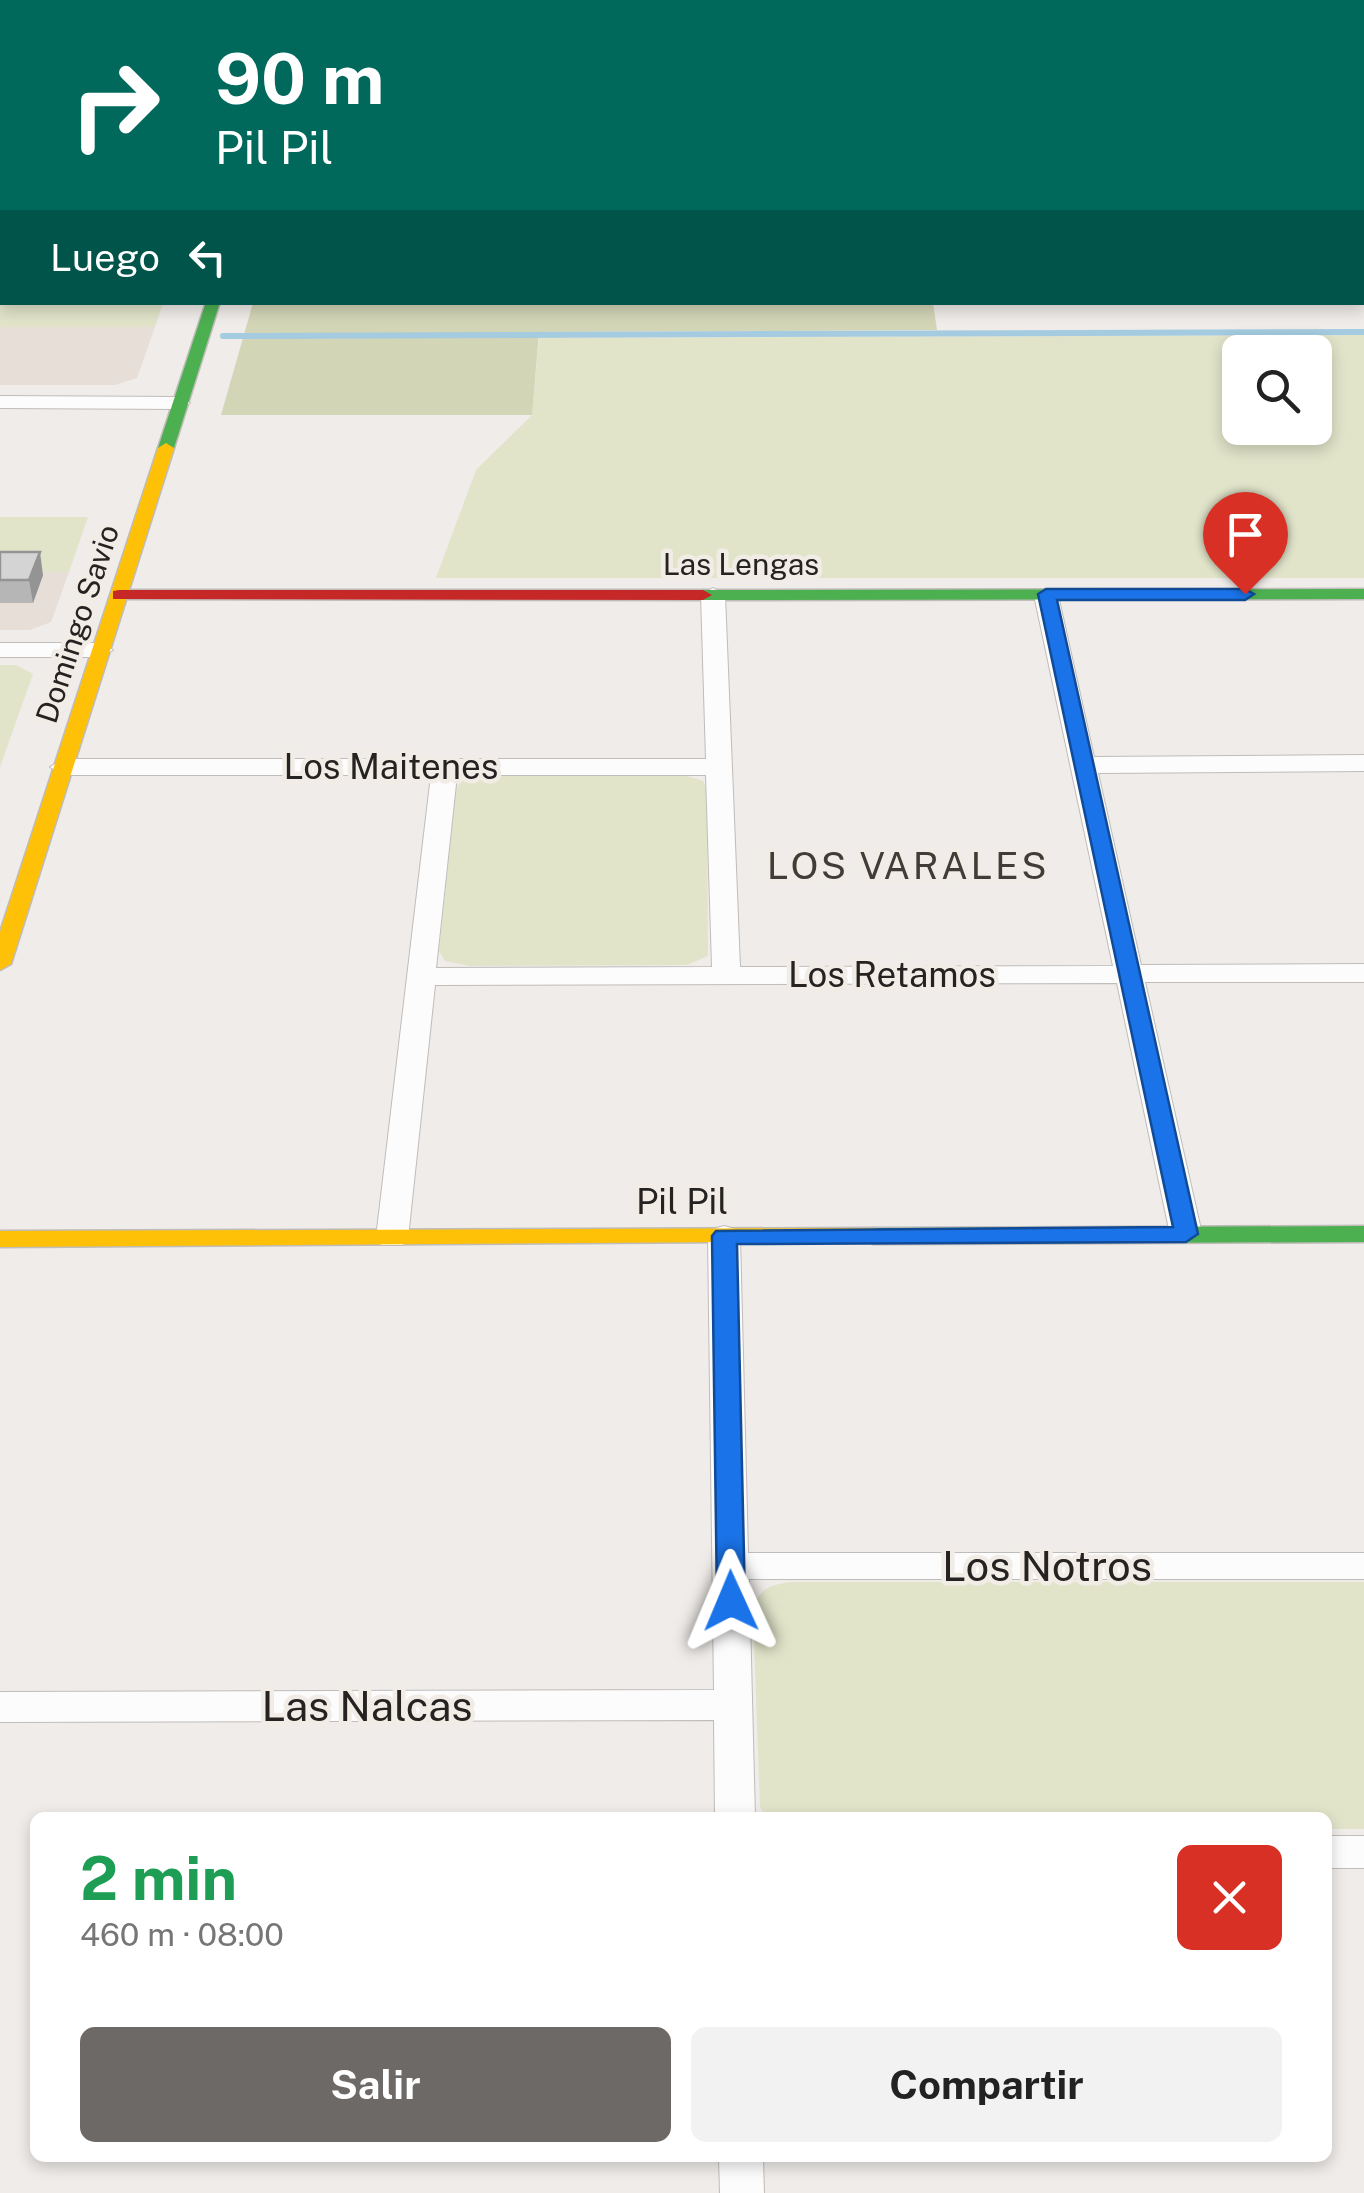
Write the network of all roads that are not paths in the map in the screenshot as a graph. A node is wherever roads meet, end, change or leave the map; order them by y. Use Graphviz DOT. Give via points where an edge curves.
graph roads {
  1 [pos="211,305"];
  2 [pos="0,402"];
  3 [pos="180,402"];
  4 [pos="1046,594"];
  5 [pos="1364,594"];
  6 [pos="119,595"];
  7 [pos="714,595"];
  8 [pos="0,650"];
  9 [pos="101,650"];
  10 [pos="1364,763"];
  11 [pos="1084,765"];
  12 [pos="63,767"];
  13 [pos="444,767"];
  14 [pos="719,767"];
  15 [pos="0,964"];
  16 [pos="1364,973"];
  17 [pos="1130,974"];
  18 [pos="726,976"];
  19 [pos="421,977"];
  20 [pos="1186,1234"];
  21 [pos="1364,1234"];
  22 [pos="724,1236"];
  23 [pos="392,1238"];
  24 [pos="0,1239"];
  25 [pos="730,1566"];
  26 [pos="1364,1566"];
  27 [pos="733,1705"];
  28 [pos="0,1707"];
  29 [pos="735,1812"];
  30 [pos="1332,1852"];
  31 [pos="1364,1852"];
  32 [pos="742,2162"];
  33 [pos="742,2193"];
  1 -- 3 [label="street, Domingo Savio"];
  2 -- 3 [label="street"];
  3 -- 6 [label="street, Domingo Savio"];
  4 -- 5 [label="street, Las Lengas"];
  4 -- 7 [label="street, Las Lengas"];
  4 -- 11 [label="street"];
  6 -- 7 [label="street, Las Lengas"];
  6 -- 9 [label="street, Domingo Savio"];
  7 -- 14 [label="street"];
  8 -- 9 [label="street"];
  9 -- 12 [label="street, Domingo Savio"];
  10 -- 11 [label="street"];
  11 -- 17 [label="street"];
  12 -- 13 [label="street, Los Maitenes"];
  12 -- 15 [label="street, Domingo Savio"];
  13 -- 14 [label="street, Los Maitenes"];
  13 -- 19 [label="street"];
  14 -- 18 [label="street"];
  16 -- 17 [label="street, Los Retamos"];
  17 -- 18 [label="street, Los Retamos"];
  17 -- 20 [label="street"];
  18 -- 19 [label="street, Los Retamos"];
  19 -- 23 [label="street"];
  20 -- 21 [label="street, Pil Pil"];
  20 -- 22 [label="street, Pil Pil"];
  22 -- 23 [label="street, Pil Pil"];
  22 -- 25 [label="street"];
  23 -- 24 [label="street, Pil Pil"];
  25 -- 26 [label="street, Los Notros"];
  25 -- 27 [label="street"];
  27 -- 28 [label="street, Las Nalcas"];
  27 -- 29 [label="street"];
  30 -- 31 [label="street"];
  32 -- 33 [label="street"];
}
